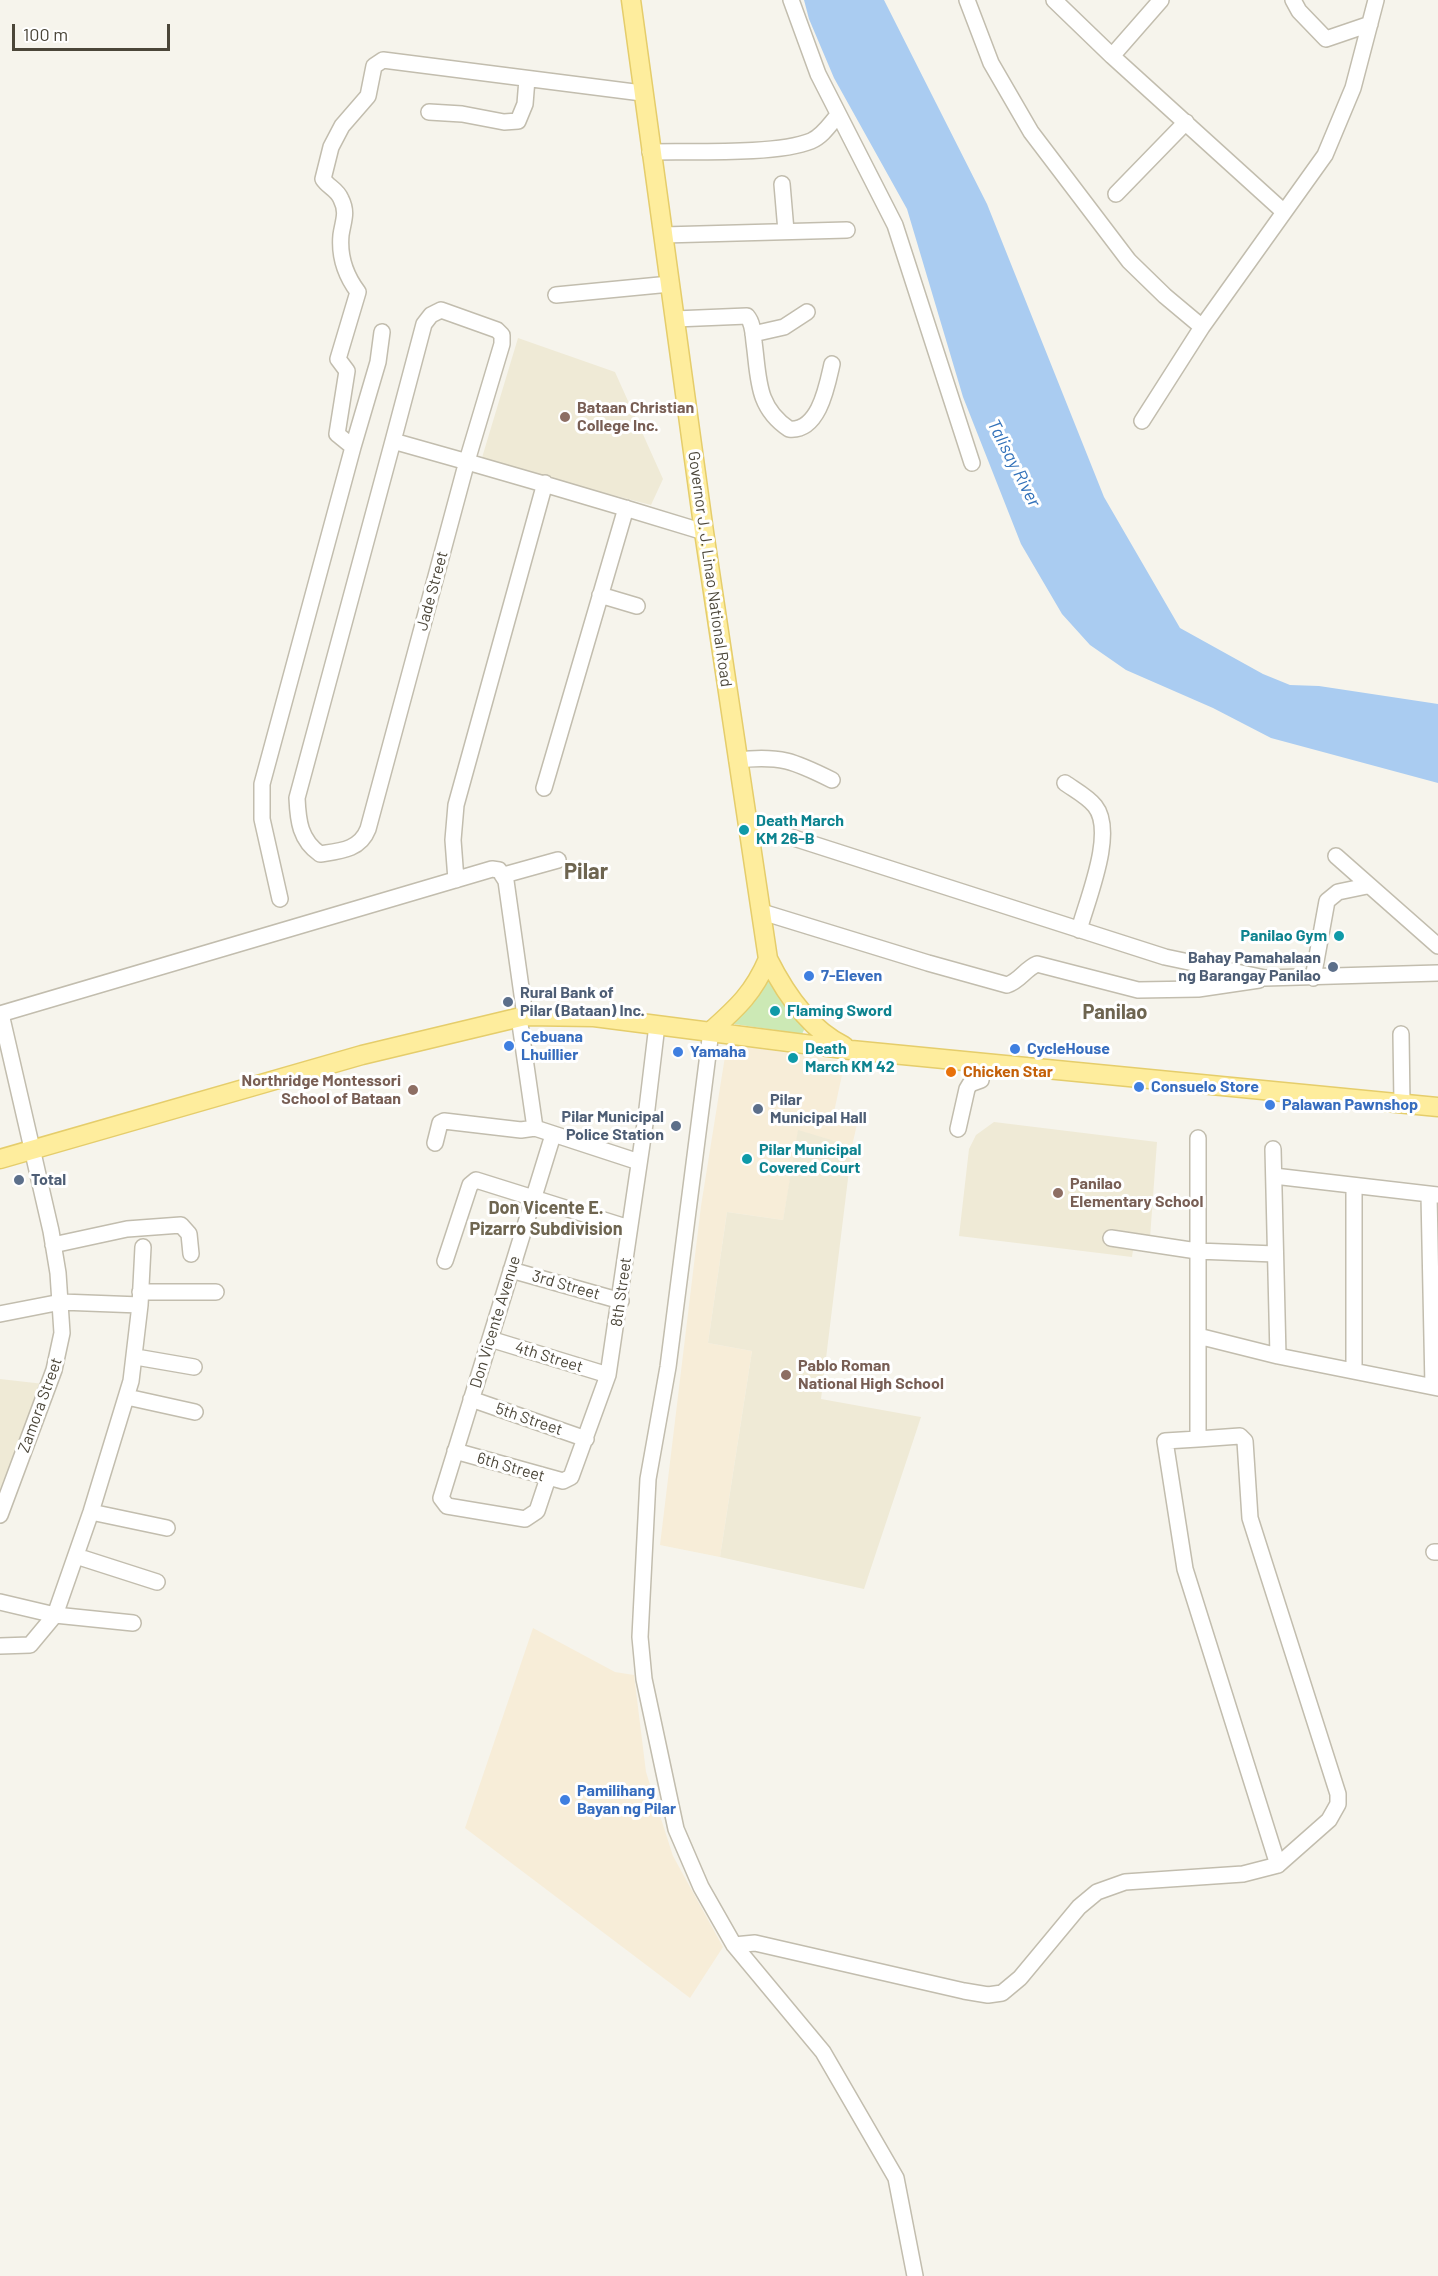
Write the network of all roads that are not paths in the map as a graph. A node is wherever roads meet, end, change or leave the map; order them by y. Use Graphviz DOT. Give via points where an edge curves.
graph roads {
  1 [pos="631,0"];
  2 [pos="791,0"];
  3 [pos="968,0"];
  4 [pos="1054,0"];
  5 [pos="1161,0"];
  6 [pos="1293,0"];
  7 [pos="1376,0"];
  8 [pos="1370,24"];
  9 [pos="1112,56"];
  10 [pos="527,79"];
  11 [pos="642,93"];
  12 [pos="429,112"];
  13 [pos="838,115"];
  14 [pos="1186,122"];
  15 [pos="650,152"];
  16 [pos="782,184"];
  17 [pos="1116,194"];
  18 [pos="1284,212"];
  19 [pos="847,230"];
  20 [pos="786,231"];
  21 [pos="663,235"];
  22 [pos="670,284"];
  23 [pos="556,295"];
  24 [pos="807,312"];
  25 [pos="675,319"];
  26 [pos="1202,327"];
  27 [pos="382,332"];
  28 [pos="753,334"];
  29 [pos="832,364"];
  30 [pos="1142,421"];
  31 [pos="393,441"];
  32 [pos="353,447"];
  33 [pos="467,461"];
  34 [pos="972,463"];
  35 [pos="545,483"];
  36 [pos="626,508"];
  37 [pos="704,532"];
  38 [pos="600,595"];
  39 [pos="637,606"];
  40 [pos="737,760"];
  41 [pos="832,780"];
  42 [pos="1065,783"];
  43 [pos="544,788"];
  44 [pos="747,824"];
  45 [pos="1336,856"];
  46 [pos="558,860"];
  47 [pos="504,875"];
  48 [pos="456,880"];
  49 [pos="1368,886"];
  50 [pos="280,899"];
  51 [pos="762,912"];
  52 [pos="1079,930"];
  53 [pos="1438,946"];
  54 [pos="768,958"];
  55 [pos="1438,973"];
  56 [pos="1265,978"];
  57 [pos="1313,978"];
  58 [pos="0,1014"];
  59 [pos="522,1016"];
  60 [pos="657,1025"];
  61 [pos="711,1031"];
  62 [pos="1401,1034"];
  63 [pos="851,1050"];
  64 [pos="984,1063"];
  65 [pos="1402,1104"];
  66 [pos="1438,1107"];
  67 [pos="535,1128"];
  68 [pos="958,1129"];
  69 [pos="553,1135"];
  70 [pos="1198,1138"];
  71 [pos="435,1143"];
  72 [pos="33,1149"];
  73 [pos="1274,1149"];
  74 [pos="0,1159"];
  75 [pos="639,1162"];
  76 [pos="1274,1176"];
  77 [pos="1354,1186"];
  78 [pos="1434,1195"];
  79 [pos="533,1198"];
  80 [pos="629,1228"];
  81 [pos="1111,1238"];
  82 [pos="53,1245"];
  83 [pos="143,1247"];
  84 [pos="1197,1251"];
  85 [pos="191,1254"];
  86 [pos="1275,1254"];
  87 [pos="445,1261"];
  88 [pos="1434,1266"];
  89 [pos="511,1270"];
  90 [pos="216,1292"];
  91 [pos="140,1298"];
  92 [pos="621,1301"];
  93 [pos="61,1302"];
  94 [pos="0,1314"];
  95 [pos="1198,1336"];
  96 [pos="490,1339"];
  97 [pos="1278,1356"];
  98 [pos="136,1357"];
  99 [pos="194,1367"];
  100 [pos="1354,1371"];
  101 [pos="608,1374"];
  102 [pos="1436,1387"];
  103 [pos="127,1397"];
  104 [pos="471,1399"];
  105 [pos="195,1412"];
  106 [pos="586,1439"];
  107 [pos="1198,1439"];
  108 [pos="455,1451"];
  109 [pos="548,1478"];
  110 [pos="568,1481"];
  111 [pos="91,1512"];
  112 [pos="0,1515"];
  113 [pos="167,1528"];
  114 [pos="76,1556"];
  115 [pos="157,1582"];
  116 [pos="0,1602"];
  117 [pos="55,1615"];
  118 [pos="133,1623"];
  119 [pos="0,1646"];
  120 [pos="1278,1865"];
  121 [pos="734,1945"];
  122 [pos="915,2276"];
  1 -- 11 [label="main road, Governor J. J. Linao National Road"];
  2 -- 13 [label="street" via="804,41"];
  3 -- 26 [label="street" via="991,63 1031,132 1129,261"];
  4 -- 9 [label="street"];
  5 -- 9 [label="street"];
  6 -- 8 [label="street" via="1326,39"];
  7 -- 8 [label="street"];
  8 -- 18 [label="street" via="1353,88 1325,155"];
  9 -- 14 [label="street"];
  10 -- 11 [label="street"];
  10 -- 12 [label="street" via="525,104 518,121"];
  10 -- 32 [label="street" via="380,61 374,66 368,96 342,126 332,147 323,179 342,200 346,215 341,240 343,257 348,279 358,292 338,359 346,371 337,434"];
  11 -- 15 [label="main road, Governor J. J. Linao National Road"];
  13 -- 15 [label="street" via="818,136 802,143 742,150"];
  13 -- 34 [label="street" via="895,225"];
  14 -- 17 [label="street"];
  14 -- 18 [label="street"];
  15 -- 21 [label="main road, Governor J. J. Linao National Road"];
  16 -- 20 [label="street"];
  18 -- 26 [label="street"];
  19 -- 20 [label="street"];
  20 -- 21 [label="street"];
  21 -- 22 [label="main road, Governor J. J. Linao National Road"];
  22 -- 23 [label="street"];
  22 -- 25 [label="main road, Governor J. J. Linao National Road"];
  24 -- 28 [label="street" via="784,327"];
  25 -- 28 [label="street" via="747,316"];
  25 -- 37 [label="main road, Governor J. J. Linao National Road"];
  26 -- 30 [label="street"];
  27 -- 32 [label="street" via="378,362"];
  28 -- 29 [label="street" via="762,400 789,429 801,426 823,405"];
  31 -- 33 [label="street"];
  31 -- 33 [label="street, Jade Street" via="424,324 441,310 502,335"];
  31 -- 33 [label="street, Jade Street" via="297,798 302,833 320,854 342,851 364,839"];
  32 -- 50 [label="street" via="262,784 262,819"];
  33 -- 35 [label="street"];
  35 -- 36 [label="street"];
  35 -- 48 [label="street" via="456,805"];
  36 -- 37 [label="street"];
  36 -- 38 [label="street"];
  37 -- 40 [label="main road, Governor J. J. Linao National Road"];
  38 -- 39 [label="street"];
  38 -- 43 [label="street"];
  40 -- 41 [label="street" via="790,760"];
  40 -- 44 [label="main road, Governor J. J. Linao National Road"];
  42 -- 52 [label="street" via="1096,807 1104,827 1102,848"];
  44 -- 51 [label="main road, Governor J. J. Linao National Road"];
  44 -- 52 [label="street"];
  45 -- 49 [label="street"];
  46 -- 47 [label="street"];
  47 -- 48 [label="street" via="492,869"];
  47 -- 59 [label="street"];
  48 -- 58 [label="street"];
  49 -- 53 [label="street"];
  49 -- 57 [label="street" via="1333,893 1327,901"];
  51 -- 54 [label="main road, Governor J. J. Linao National Road"];
  51 -- 56 [label="street" via="1007,985 1037,964 1138,990 1234,986"];
  52 -- 56 [label="street" via="1166,957"];
  54 -- 61 [label="main road" via="758,982 743,1002"];
  54 -- 63 [label="main road, Governor J. J. Linao National Road" via="788,995 812,1023"];
  55 -- 57 [label="street"];
  56 -- 57 [label="street"];
  58 -- 72 [label="street, Zamora Street"];
  59 -- 60 [label="main road" via="589,1016"];
  59 -- 67 [label="street"];
  59 -- 72 [label="main road" via="362,1055"];
  60 -- 61 [label="main road"];
  60 -- 75 [label="street, 8th Street"];
  61 -- 63 [label="main road"];
  61 -- 121 [label="street" via="668,1367 648,1479 640,1638 644,1679 676,1829 701,1887"];
  62 -- 65 [label="street"];
  63 -- 64 [label="main road"];
  64 -- 65 [label="main road"];
  64 -- 68 [label="street" via="981,1080 967,1089"];
  65 -- 66 [label="main road"];
  67 -- 69 [label="street"];
  67 -- 71 [label="street" via="521,1130 444,1121"];
  69 -- 75 [label="street"];
  69 -- 79 [label="street, Don Vicente Avenue"];
  70 -- 84 [label="street"];
  72 -- 74 [label="main road"];
  72 -- 82 [label="street, Zamora Street"];
  73 -- 76 [label="street"];
  75 -- 80 [label="street, 8th Street"];
  76 -- 77 [label="street"];
  76 -- 86 [label="street"];
  77 -- 78 [label="street"];
  77 -- 100 [label="street"];
  78 -- 88 [label="street"];
  79 -- 80 [label="street"];
  79 -- 87 [label="street" via="476,1180 470,1185"];
  79 -- 89 [label="street, Don Vicente Avenue"];
  80 -- 92 [label="street, 8th Street"];
  81 -- 84 [label="street"];
  82 -- 85 [label="street" via="127,1229 181,1225 189,1234"];
  82 -- 93 [label="street, Zamora Street"];
  83 -- 91 [label="street"];
  84 -- 86 [label="street"];
  84 -- 95 [label="street"];
  86 -- 97 [label="street"];
  88 -- 102 [label="street"];
  89 -- 92 [label="street, 3rd Street"];
  89 -- 96 [label="street, Don Vicente Avenue"];
  90 -- 91 [label="street"];
  91 -- 93 [label="street"];
  91 -- 98 [label="street"];
  92 -- 101 [label="street, 8th Street"];
  93 -- 94 [label="street"];
  93 -- 112 [label="street, Zamora Street" via="62,1333 54,1370"];
  95 -- 97 [label="street"];
  95 -- 107 [label="street"];
  96 -- 101 [label="street, 4th Street"];
  96 -- 104 [label="street, Don Vicente Avenue"];
  97 -- 100 [label="street"];
  98 -- 99 [label="street"];
  98 -- 103 [label="street"];
  100 -- 102 [label="street"];
  101 -- 106 [label="street, 8th Street"];
  103 -- 105 [label="street"];
  103 -- 111 [label="street"];
  104 -- 106 [label="street, 5th Street"];
  104 -- 108 [label="street, Don Vicente Avenue"];
  106 -- 110 [label="street, 8th Street"];
  107 -- 120 [label="street" via="1165,1441 1185,1569"];
  107 -- 120 [label="street" via="1240,1436 1245,1441 1250,1518 1338,1794 1338,1804 1329,1820"];
  108 -- 109 [label="street, 6th Street"];
  108 -- 109 [label="street, Don Vicente Avenue" via="441,1498 447,1506 525,1519 537,1511"];
  109 -- 110 [label="street, 6th Street"];
  111 -- 113 [label="street"];
  111 -- 114 [label="street"];
  114 -- 115 [label="street"];
  114 -- 117 [label="street"];
  116 -- 117 [label="street"];
  117 -- 118 [label="street"];
  117 -- 119 [label="street" via="30,1645"];
  120 -- 121 [label="street" via="1243,1874 1125,1882 1096,1892 1079,1906 1020,1978 1002,1992 988,1995 755,1943"];
  121 -- 122 [label="street" via="823,2052 896,2178"];
}
